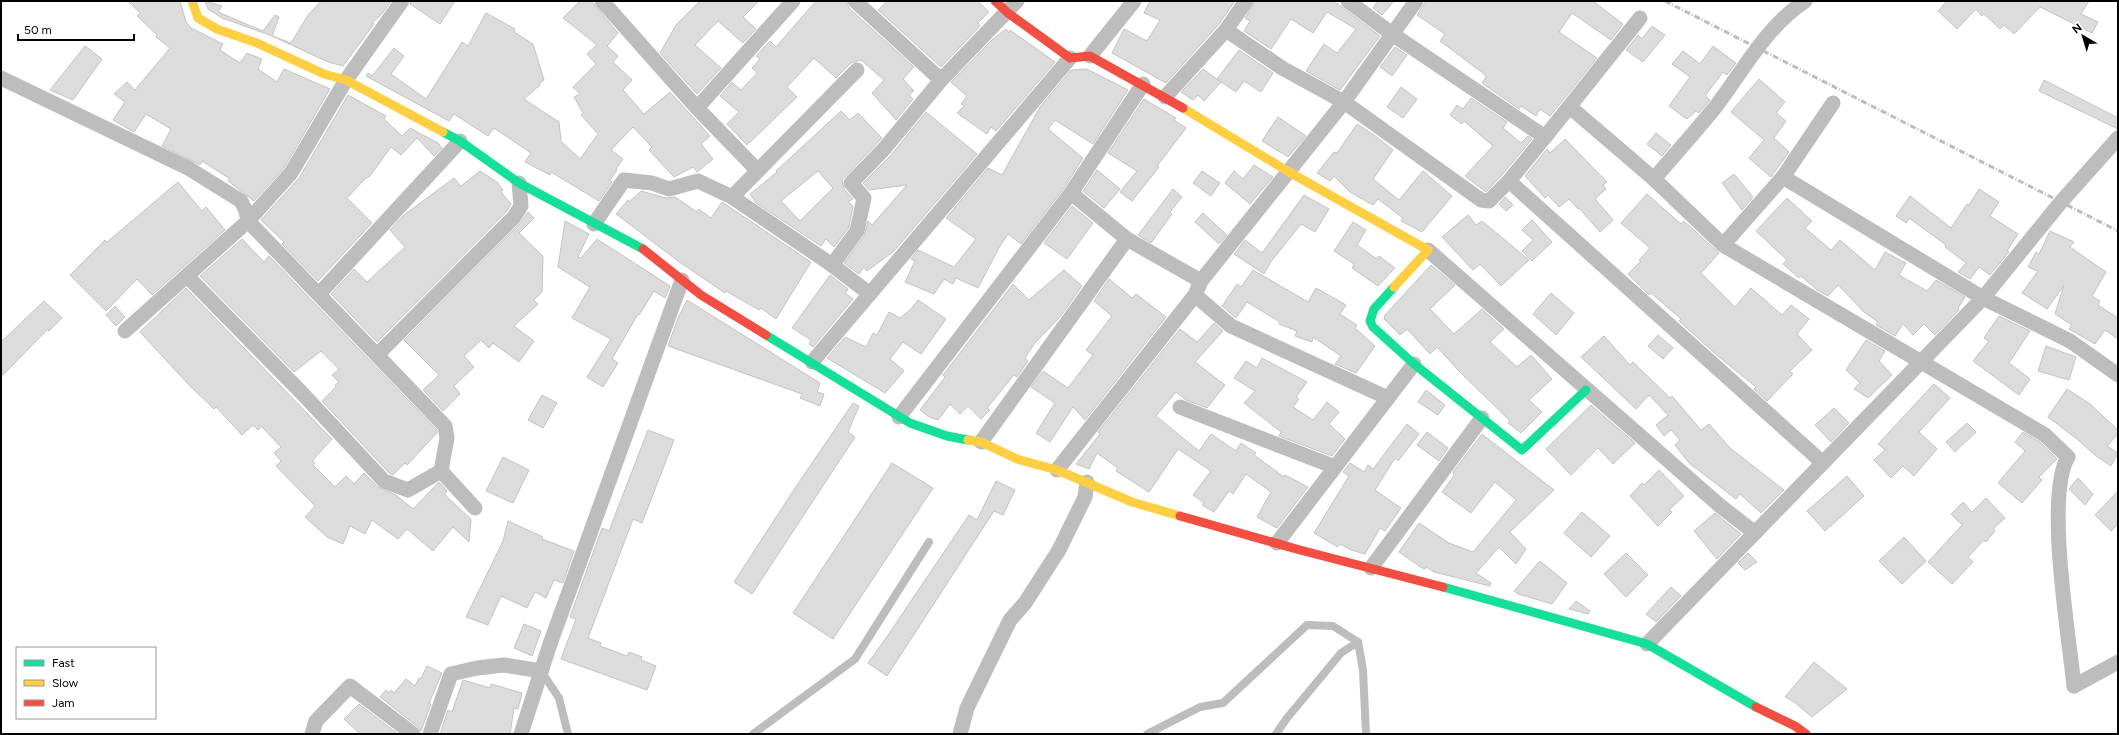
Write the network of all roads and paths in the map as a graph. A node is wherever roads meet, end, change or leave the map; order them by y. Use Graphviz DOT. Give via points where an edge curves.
graph roads {
  1 [pos="192,1"];
  2 [pos="402,1"];
  3 [pos="602,1"];
  4 [pos="793,1"];
  5 [pos="855,1"];
  6 [pos="995,1"];
  7 [pos="1017,1"];
  8 [pos="1134,1"];
  9 [pos="1246,1"];
  10 [pos="1348,1"];
  11 [pos="1416,1"];
  12 [pos="1805,1"];
  13 [pos="1008,13"];
  14 [pos="1640,18"];
  15 [pos="1226,30"];
  16 [pos="1392,34"];
  17 [pos="1090,56"];
  18 [pos="1070,58"];
  19 [pos="857,70"];
  20 [pos="1,78"];
  21 [pos="346,80"];
  22 [pos="941,80"];
  23 [pos="1143,84"];
  24 [pos="1165,97"];
  25 [pos="1344,102"];
  26 [pos="1833,104"];
  27 [pos="1570,107"];
  28 [pos="697,108"];
  29 [pos="1545,137"];
  30 [pos="2118,138"];
  31 [pos="460,141"];
  32 [pos="757,170"];
  33 [pos="1289,172"];
  34 [pos="1783,177"];
  35 [pos="1654,179"];
  36 [pos="1509,181"];
  37 [pos="523,185"];
  38 [pos="1071,193"];
  39 [pos="732,197"];
  40 [pos="248,221"];
  41 [pos="594,224"];
  42 [pos="1127,238"];
  43 [pos="1724,244"];
  44 [pos="1428,250"];
  45 [pos="832,265"];
  46 [pos="187,276"];
  47 [pos="682,280"];
  48 [pos="1201,281"];
  49 [pos="319,294"];
  50 [pos="870,294"];
  51 [pos="1194,295"];
  52 [pos="1983,298"];
  53 [pos="125,331"];
  54 [pos="377,355"];
  55 [pos="812,362"];
  56 [pos="1921,362"];
  57 [pos="1414,364"];
  58 [pos="2118,375"];
  59 [pos="1586,390"];
  60 [pos="1388,398"];
  61 [pos="1180,407"];
  62 [pos="899,418"];
  63 [pos="1482,418"];
  64 [pos="981,442"];
  65 [pos="1823,463"];
  66 [pos="1335,467"];
  67 [pos="1057,470"];
  68 [pos="441,471"];
  69 [pos="1087,482"];
  70 [pos="476,508"];
  71 [pos="1755,533"];
  72 [pos="929,542"];
  73 [pos="1277,543"];
  74 [pos="1371,568"];
  75 [pos="1358,642"];
  76 [pos="1647,644"];
  77 [pos="2118,662"];
  78 [pos="2118,669"];
  79 [pos="541,672"];
  80 [pos="2074,686"];
  81 [pos="312,734"];
  82 [pos="413,734"];
  83 [pos="430,734"];
  84 [pos="521,734"];
  85 [pos="568,734"];
  86 [pos="753,734"];
  87 [pos="960,734"];
  88 [pos="1147,734"];
  89 [pos="1276,734"];
  90 [pos="1366,734"];
  91 [pos="1806,734"];
  1 -- 21 [label="street" via="198,18 217,29 257,43 324,74"];
  2 -- 21 [label="street"];
  3 -- 28 [label="street"];
  4 -- 28 [label="street"];
  5 -- 22 [label="street"];
  6 -- 13 [label="street"];
  7 -- 13 [label="street"];
  8 -- 17 [label="street"];
  9 -- 15 [label="street"];
  10 -- 16 [label="street"];
  11 -- 16 [label="street"];
  12 -- 35 [label="street" via="1791,10 1766,35 1717,105"];
  13 -- 18 [label="street"];
  13 -- 22 [label="street"];
  14 -- 27 [label="street"];
  15 -- 24 [label="street"];
  15 -- 25 [label="street" via="1282,68"];
  16 -- 25 [label="street"];
  16 -- 29 [label="street"];
  17 -- 18 [label="street"];
  17 -- 23 [label="street"];
  18 -- 50 [label="street"];
  19 -- 32 [label="street"];
  20 -- 40 [label="street" via="188,168 241,201"];
  21 -- 31 [label="street"];
  21 -- 40 [label="street" via="295,167"];
  22 -- 45 [label="street" via="884,149 851,183 864,198 856,231"];
  23 -- 24 [label="street"];
  23 -- 38 [label="street"];
  24 -- 33 [label="street"];
  25 -- 33 [label="street"];
  25 -- 36 [label="street" via="1481,200 1489,201"];
  26 -- 34 [label="street"];
  27 -- 29 [label="street"];
  27 -- 35 [label="street"];
  28 -- 32 [label="street"];
  29 -- 36 [label="street"];
  30 -- 52 [label="street" via="2061,202"];
  31 -- 37 [label="street"];
  31 -- 49 [label="street"];
  32 -- 39 [label="street"];
  33 -- 44 [label="street"];
  33 -- 48 [label="street"];
  34 -- 43 [label="street"];
  34 -- 52 [label="street"];
  35 -- 43 [label="street"];
  36 -- 65 [label="street"];
  37 -- 41 [label="street"];
  37 -- 54 [label="street" via="521,206 514,217"];
  38 -- 42 [label="street"];
  38 -- 62 [label="street"];
  39 -- 41 [label="street" via="698,181 668,189 652,183 624,180"];
  39 -- 45 [label="street"];
  40 -- 46 [label="street"];
  40 -- 49 [label="street"];
  41 -- 47 [label="street" via="643,249"];
  42 -- 48 [label="street"];
  42 -- 64 [label="street"];
  43 -- 56 [label="street"];
  44 -- 57 [label="street" via="1374,309 1370,321 1373,327"];
  44 -- 59 [label="street"];
  45 -- 50 [label="street"];
  46 -- 53 [label="street"];
  46 -- 68 [label="street" via="384,481 408,490"];
  47 -- 55 [label="street" via="701,295"];
  47 -- 79 [label="street"];
  48 -- 51 [label="street"];
  49 -- 54 [label="street"];
  50 -- 55 [label="street"];
  51 -- 60 [label="street" via="1231,326"];
  51 -- 67 [label="street"];
  52 -- 56 [label="street"];
  52 -- 58 [label="street" via="2070,341"];
  54 -- 68 [label="street" via="445,426 447,433"];
  55 -- 62 [label="street"];
  56 -- 65 [label="street"];
  56 -- 80 [label="street" via="2045,434 2068,457 2063,466 2058,504 2060,558"];
  57 -- 60 [label="street"];
  57 -- 63 [label="street"];
  59 -- 63 [label="street" via="1522,450"];
  59 -- 71 [label="street"];
  60 -- 66 [label="street"];
  61 -- 66 [label="street"];
  62 -- 64 [label="street" via="947,436"];
  63 -- 74 [label="street"];
  64 -- 67 [label="street" via="1017,459"];
  65 -- 71 [label="street"];
  66 -- 73 [label="street"];
  67 -- 69 [label="street"];
  68 -- 70 [label="street"];
  69 -- 73 [label="street" via="1132,502"];
  69 -- 87 [label="street" via="1085,497 1059,550 1026,603 1010,620 967,708"];
  71 -- 76 [label="street"];
  72 -- 86 [label="lane" via="855,659"];
  73 -- 74 [label="street"];
  74 -- 76 [label="street"];
  75 -- 88 [label="lane" via="1333,626 1307,625 1223,703 1200,707"];
  75 -- 89 [label="lane" via="1341,653"];
  75 -- 90 [label="lane" via="1363,670"];
  76 -- 91 [label="street"];
  77 -- 80 [label="street"];
  78 -- 80 [label="street"];
  79 -- 83 [label="street" via="504,665 451,674"];
  79 -- 84 [label="street"];
  79 -- 85 [label="lane" via="559,698"];
  81 -- 82 [label="street" via="316,721 350,686"];
}
